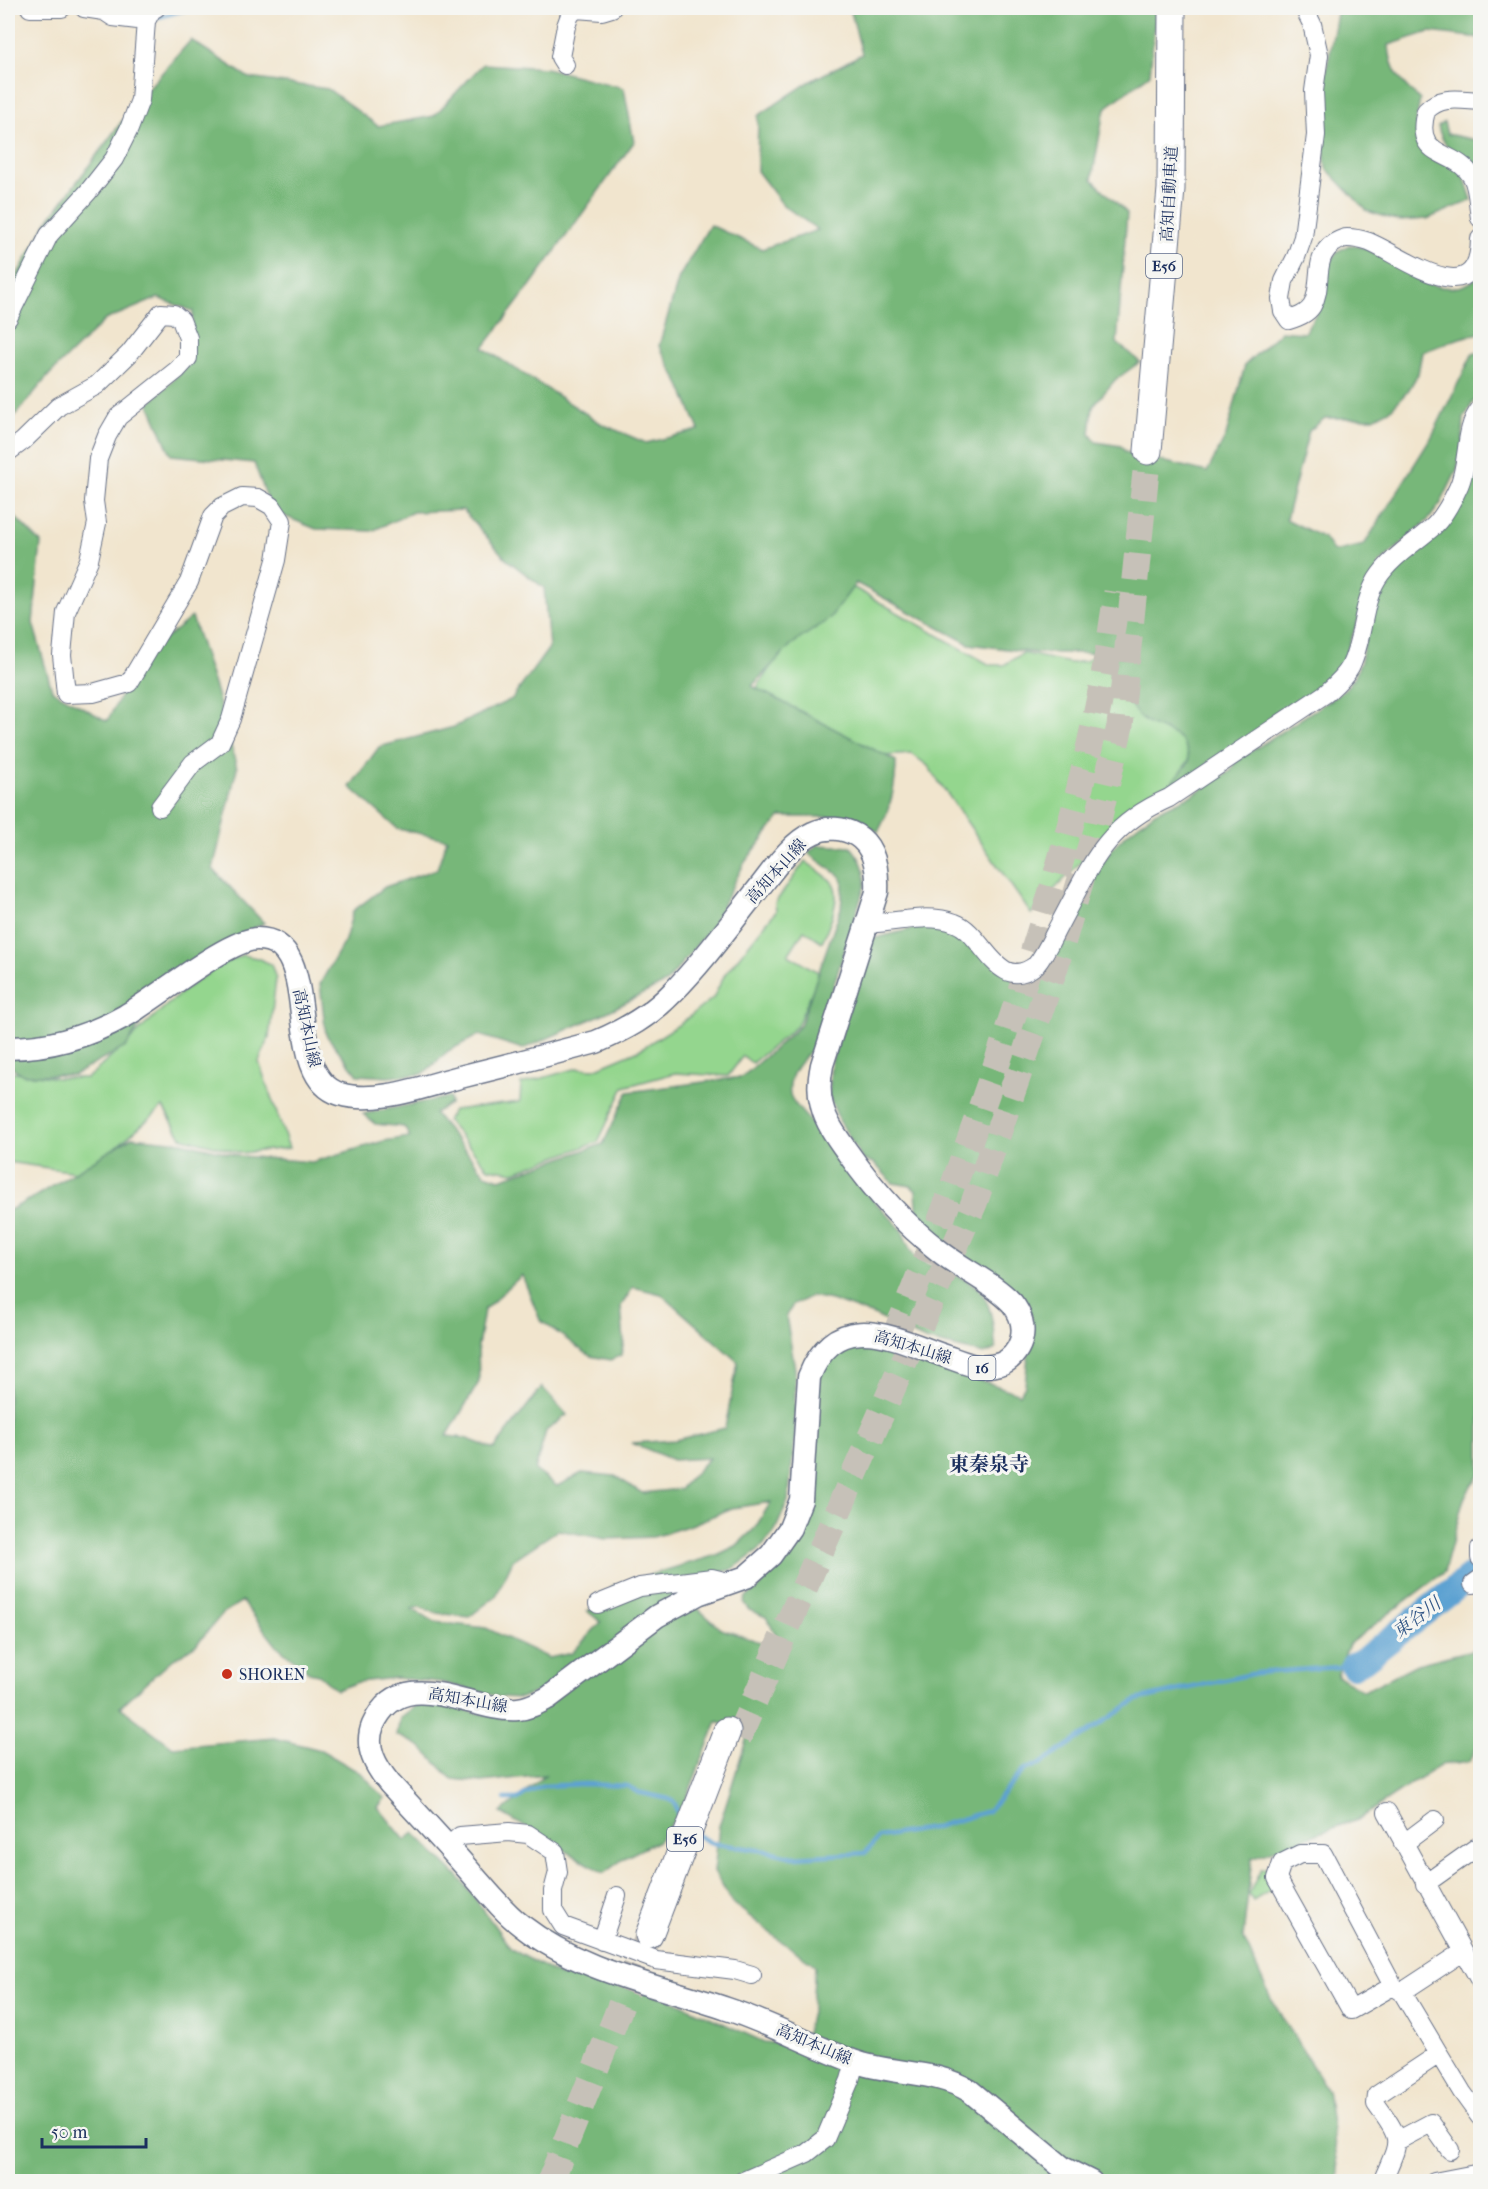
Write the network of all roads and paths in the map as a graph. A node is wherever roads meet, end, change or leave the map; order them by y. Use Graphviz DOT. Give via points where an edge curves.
graph roads {
  1 [pos="30,8"];
  2 [pos="62,8"];
  3 [pos="84,8"];
  4 [pos="612,8"];
  5 [pos="1162,8"];
  6 [pos="1172,8"];
  7 [pos="1304,8"];
  8 [pos="152,13"];
  9 [pos="566,65"];
  10 [pos="1167,82"];
  11 [pos="1480,101"];
  12 [pos="1480,218"];
  13 [pos="1480,239"];
  14 [pos="8,318"];
  15 [pos="1480,409"];
  16 [pos="1142,450"];
  17 [pos="8,452"];
  18 [pos="160,807"];
  19 [pos="868,924"];
  20 [pos="8,1048"];
  21 [pos="1480,1548"];
  22 [pos="1480,1558"];
  23 [pos="732,1583"];
  24 [pos="598,1604"];
  25 [pos="728,1746"];
  26 [pos="1387,1812"];
  27 [pos="1435,1820"];
  28 [pos="1403,1844"];
  29 [pos="1480,1845"];
  30 [pos="447,1847"];
  31 [pos="1425,1884"];
  32 [pos="617,1896"];
  33 [pos="656,1931"];
  34 [pos="602,1941"];
  35 [pos="1463,1952"];
  36 [pos="752,1975"];
  37 [pos="1480,1981"];
  38 [pos="1398,1989"];
  39 [pos="1439,2054"];
  40 [pos="855,2062"];
  41 [pos="1480,2117"];
  42 [pos="1397,2141"];
  43 [pos="1450,2150"];
  44 [pos="1480,2173"];
  45 [pos="1434,2176"];
  46 [pos="741,2181"];
  47 [pos="1091,2181"];
  48 [pos="1382,2181"];
  1 -- 2 [label="street"];
  3 -- 8 [label="street" via="104,11 113,17"];
  4 -- 9 [label="street" via="576,9 570,15 560,57"];
  5 -- 10 [label="highway, 高知自動車道 / E56"];
  6 -- 10 [label="highway, 高知自動車道 / E56"];
  7 -- 13 [label="street" via="1319,55 1314,91 1316,135 1303,237 1284,280 1281,299 1289,320 1312,305 1324,253 1340,239 1368,242 1422,270 1458,277 1478,264"];
  8 -- 14 [label="street" via="140,100 129,129 114,159 48,234"];
  10 -- 16 [label="highway, 高知自動車道 / E56" via="1171,189"];
  11 -- 12 [label="street" via="1438,101 1426,111 1423,128 1428,144 1472,177"];
  15 -- 19 [label="street" via="1473,418 1460,484 1452,501 1434,525 1384,568 1368,595 1357,648 1344,675 1325,694 1169,798 1140,813 1113,835 1098,852 1036,965 1022,972 1005,971 958,923 941,918"];
  17 -- 18 [label="street" via="59,406 97,385 129,354 161,313 174,314 181,320 188,338 188,358 118,417 98,459 94,501 97,522 89,560 66,612 62,655 66,694 93,693 129,683 189,582 213,516 222,507 242,497 258,498 272,506 282,521 276,560 231,719 220,742 193,763"];
  19 -- 20 [label="main road, 高知本山線 / 16" via="877,892 875,861 860,838 845,830 818,831 802,839 774,869 671,994 646,1017 621,1032 574,1048 372,1097 340,1094 317,1076 311,1066 291,962 274,943 258,939 243,941 204,963 102,1028 57,1042"];
  19 -- 23 [label="main road, 高知本山線 / 16" via="822,1065 822,1108 844,1148 902,1220 1012,1304 1021,1318 1023,1332 1016,1353 1004,1363 980,1368 881,1334 862,1332 843,1336 828,1345 809,1377 801,1500 796,1517 771,1555 746,1577"];
  21 -- 22 [label="street"];
  23 -- 24 [label="street" via="712,1578 640,1587"];
  23 -- 30 [label="main road, 高知本山線 / 16" via="673,1605 532,1706 505,1708 420,1692 399,1697 380,1713 370,1741 376,1766"];
  25 -- 33 [label="highway, E56"];
  26 -- 28 [label="street"];
  27 -- 28 [label="street"];
  28 -- 31 [label="street"];
  29 -- 31 [label="street"];
  30 -- 34 [label="street" via="460,1836 528,1834 555,1852 558,1872 552,1899 559,1922"];
  30 -- 40 [label="main road, 高知本山線 / 16" via="522,1926 569,1956 728,2009"];
  31 -- 35 [label="street"];
  32 -- 34 [label="street"];
  34 -- 36 [label="street" via="656,1960"];
  35 -- 37 [label="street"];
  35 -- 38 [label="street"];
  38 -- 38 [label="street" via="1323,1854 1300,1854 1282,1863 1276,1878 1351,2010"];
  38 -- 39 [label="street"];
  39 -- 41 [label="street"];
  39 -- 42 [label="street" via="1377,2095 1376,2104 1394,2129"];
  40 -- 46 [label="street" via="825,2139 807,2153"];
  40 -- 47 [label="main road, 高知本山線 / 16" via="933,2076 963,2087 1057,2164"];
  42 -- 43 [label="street" via="1431,2123"];
  42 -- 48 [label="street"];
  44 -- 45 [label="street"];
}
